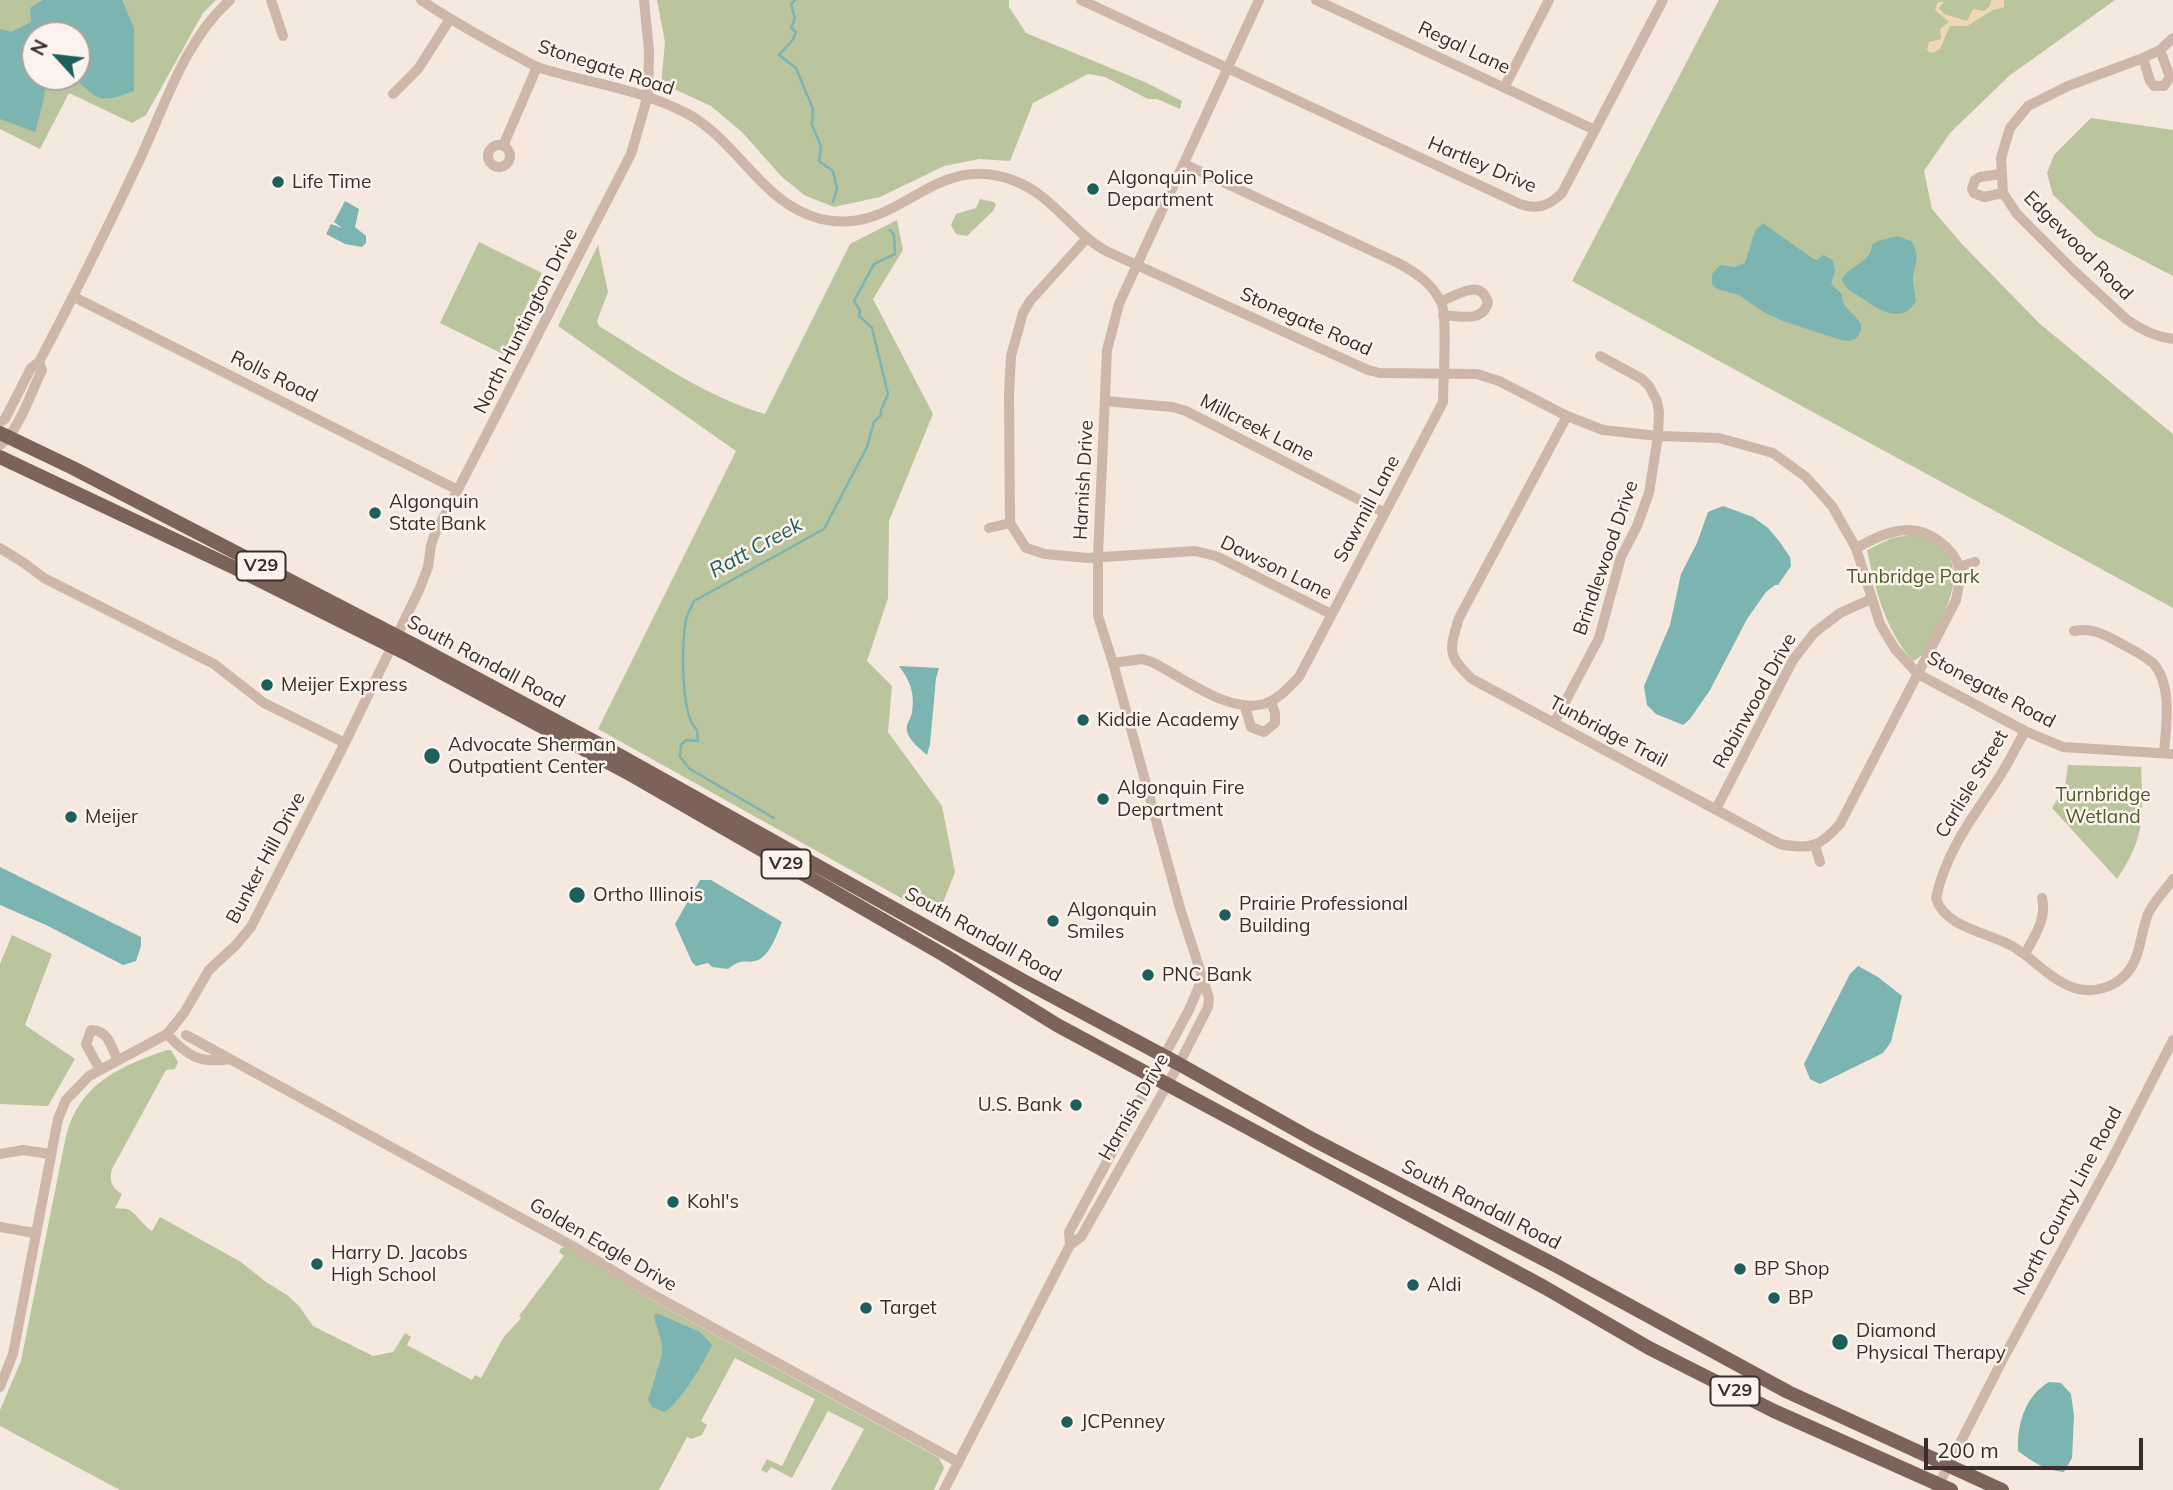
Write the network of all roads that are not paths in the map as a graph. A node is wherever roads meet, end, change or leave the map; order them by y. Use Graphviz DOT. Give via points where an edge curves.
graph roads {
  1 [pos="230,0"];
  2 [pos="271,0"];
  3 [pos="421,0"];
  4 [pos="644,0"];
  5 [pos="1082,0"];
  6 [pos="1259,0"];
  7 [pos="1316,0"];
  8 [pos="1549,0"];
  9 [pos="1663,0"];
  10 [pos="1331,3"];
  11 [pos="450,19"];
  12 [pos="282,36"];
  13 [pos="2173,38"];
  14 [pos="2160,50"];
  15 [pos="2143,58"];
  16 [pos="537,67"];
  17 [pos="1228,69"];
  18 [pos="1505,86"];
  19 [pos="393,94"];
  20 [pos="648,95"];
  21 [pos="1595,130"];
  22 [pos="503,145"];
  23 [pos="1184,164"];
  24 [pos="2001,174"];
  25 [pos="2003,192"];
  26 [pos="1086,239"];
  27 [pos="1138,266"];
  28 [pos="74,297"];
  29 [pos="1441,301"];
  30 [pos="1443,315"];
  31 [pos="2173,339"];
  32 [pos="1600,356"];
  33 [pos="39,362"];
  34 [pos="1443,373"];
  35 [pos="1105,401"];
  36 [pos="1567,416"];
  37 [pos="0,422"];
  38 [pos="1658,436"];
  39 [pos="3,439"];
  40 [pos="0,457"];
  41 [pos="15,463"];
  42 [pos="0,468"];
  43 [pos="458,490"];
  44 [pos="1385,513"];
  45 [pos="1010,523"];
  46 [pos="989,528"];
  47 [pos="0,548"];
  48 [pos="1856,548"];
  49 [pos="1098,556"];
  50 [pos="1975,562"];
  51 [pos="1959,566"];
  52 [pos="1871,599"];
  53 [pos="1331,614"];
  54 [pos="2074,631"];
  55 [pos="394,641"];
  56 [pos="1113,663"];
  57 [pos="1918,674"];
  58 [pos="1271,702"];
  59 [pos="1245,707"];
  60 [pos="1554,723"];
  61 [pos="2025,731"];
  62 [pos="345,743"];
  63 [pos="2168,754"];
  64 [pos="1716,809"];
  65 [pos="1815,846"];
  66 [pos="1819,862"];
  67 [pos="2173,879"];
  68 [pos="2042,898"];
  69 [pos="2025,954"];
  70 [pos="1202,979"];
  71 [pos="167,1034"];
  72 [pos="186,1035"];
  73 [pos="2173,1040"];
  74 [pos="1164,1055"];
  75 [pos="117,1059"];
  76 [pos="230,1059"];
  77 [pos="1179,1063"];
  78 [pos="99,1068"];
  79 [pos="1153,1075"];
  80 [pos="1167,1083"];
  81 [pos="0,1154"];
  82 [pos="50,1154"];
  83 [pos="0,1227"];
  84 [pos="34,1233"];
  85 [pos="1070,1245"];
  86 [pos="0,1387"];
  87 [pos="958,1462"];
  88 [pos="1949,1465"];
  89 [pos="1942,1488"];
  90 [pos="944,1490"];
  91 [pos="2002,1490"];
  1 -- 28 [label="street" via="201,31"];
  2 -- 12 [label="street"];
  3 -- 11 [label="street, Stonegate Road"];
  4 -- 20 [label="street, North Huntington Drive"];
  5 -- 17 [label="street, Hartley Drive"];
  6 -- 17 [label="street, Harnish Drive"];
  7 -- 10 [label="street, Regal Lane"];
  8 -- 18 [label="street"];
  9 -- 21 [label="street, Hartley Drive"];
  10 -- 18 [label="street, Regal Lane"];
  11 -- 16 [label="street, Stonegate Road"];
  11 -- 19 [label="street" via="418,69"];
  13 -- 14 [label="street, Edgewood Road"];
  14 -- 15 [label="street, Edgewood Road"];
  14 -- 15 [label="street" via="2170,77 2164,86 2150,81"];
  15 -- 24 [label="street, Edgewood Road" via="2028,106 2004,142"];
  16 -- 20 [label="street, Stonegate Road"];
  16 -- 22 [label="street"];
  17 -- 21 [label="street, Hartley Drive" via="1528,207 1544,206 1562,193"];
  17 -- 23 [label="street, Harnish Drive"];
  18 -- 21 [label="street, Regal Lane"];
  20 -- 26 [label="street, Stonegate Road" via="688,113 719,136 780,200 800,213 840,223 883,215 938,182 986,174 1034,191"];
  20 -- 43 [label="street, North Huntington Drive" via="631,154"];
  23 -- 27 [label="street, Harnish Drive"];
  23 -- 29 [label="street" via="1414,271"];
  24 -- 25 [label="street, Edgewood Road"];
  24 -- 25 [label="street" via="1980,177 1972,189 1984,197"];
  25 -- 31 [label="street, Edgewood Road" via="2030,228 2120,314 2137,327"];
  26 -- 27 [label="street, Stonegate Road"];
  26 -- 45 [label="street" via="1023,313 1012,356 1009,394"];
  27 -- 34 [label="street, Stonegate Road" via="1368,370"];
  27 -- 35 [label="street, Harnish Drive" via="1109,337"];
  28 -- 33 [label="street"];
  28 -- 43 [label="street, Rolls Road"];
  29 -- 30 [label="street, Sawmill Lane"];
  29 -- 30 [label="street" via="1471,288 1484,293 1488,302 1485,311 1475,317"];
  30 -- 34 [label="street, Sawmill Lane"];
  32 -- 38 [label="street, Brindlewood Drive" via="1649,386 1659,412"];
  33 -- 37 [label="street"];
  33 -- 39 [label="street" via="41,370"];
  34 -- 36 [label="street, Stonegate Road" via="1477,374 1499,381"];
  34 -- 44 [label="street, Sawmill Lane" via="1443,402"];
  35 -- 44 [label="street, Millcreek Lane" via="1186,411"];
  35 -- 49 [label="street, Harnish Drive"];
  36 -- 38 [label="street, Stonegate Road" via="1603,430"];
  36 -- 60 [label="street, Tunbridge Trail" via="1458,618 1451,655 1472,679"];
  38 -- 48 [label="street, Stonegate Road" via="1719,438 1773,453 1806,477 1832,506"];
  38 -- 60 [label="street, Brindlewood Drive" via="1649,493 1621,557 1599,638"];
  39 -- 55 [label="main road, South Randall Road / V29" via="73,468"];
  40 -- 41 [label="main road, South Randall Road / V29"];
  41 -- 42 [label="street"];
  41 -- 55 [label="main road, South Randall Road / V29"];
  43 -- 55 [label="street, North Huntington Drive" via="434,536 428,567"];
  44 -- 53 [label="street, Sawmill Lane"];
  45 -- 46 [label="street"];
  45 -- 49 [label="street, Dawson Lane" via="1026,548 1045,554"];
  47 -- 62 [label="street" via="44,578 214,664 264,703"];
  48 -- 51 [label="street" via="1889,533 1927,533 1947,547"];
  48 -- 52 [label="street, Stonegate Road"];
  49 -- 53 [label="street, Dawson Lane" via="1195,551 1216,556"];
  49 -- 56 [label="street, Harnish Drive" via="1098,616"];
  50 -- 51 [label="street"];
  51 -- 57 [label="street" via="1956,600"];
  52 -- 57 [label="street, Stonegate Road" via="1895,649"];
  52 -- 64 [label="street, Robinwood Drive" via="1840,613 1814,634 1793,660"];
  53 -- 58 [label="street, Sawmill Lane" via="1299,677"];
  54 -- 63 [label="street" via="2100,633 2155,665 2167,702"];
  55 -- 62 [label="street, Bunker Hill Drive"];
  55 -- 74 [label="main road, South Randall Road / V29" via="620,755"];
  55 -- 79 [label="main road, South Randall Road / V29" via="944,955 1057,1025"];
  56 -- 59 [label="street" via="1152,662"];
  56 -- 70 [label="street, Harnish Drive"];
  57 -- 61 [label="street, Stonegate Road"];
  57 -- 65 [label="street" via="1840,824"];
  58 -- 59 [label="street"];
  58 -- 59 [label="street" via="1275,723 1264,732 1251,727"];
  60 -- 64 [label="street, Tunbridge Trail"];
  61 -- 63 [label="street, Stonegate Road" via="2063,747"];
  61 -- 69 [label="street, Carlisle Street" via="1953,847 1937,898 1959,923"];
  62 -- 71 [label="street, Bunker Hill Drive" via="251,928 209,970"];
  64 -- 65 [label="street, Tunbridge Trail" via="1780,844"];
  65 -- 66 [label="street"];
  67 -- 69 [label="street, Carlisle Street" via="2150,911 2133,965 2108,987 2085,990 2067,985"];
  68 -- 69 [label="street" via="2043,919"];
  70 -- 74 [label="street, Harnish Drive"];
  70 -- 77 [label="street, Harnish Drive" via="1208,1007"];
  71 -- 75 [label="street, Bunker Hill Drive"];
  71 -- 76 [label="street, Golden Eagle Drive" via="187,1055"];
  72 -- 76 [label="street, Golden Eagle Drive"];
  73 -- 88 [label="street, North County Line Road"];
  74 -- 77 [label="main road, South Randall Road / V29"];
  74 -- 79 [label="street, Harnish Drive"];
  75 -- 78 [label="street, Bunker Hill Drive"];
  75 -- 78 [label="street" via="103,1032 91,1030 86,1044"];
  76 -- 87 [label="street, Golden Eagle Drive"];
  77 -- 80 [label="street, Harnish Drive"];
  77 -- 88 [label="main road, South Randall Road / V29" via="1312,1139 1788,1392"];
  78 -- 82 [label="street, Bunker Hill Drive" via="66,1100"];
  79 -- 80 [label="main road, South Randall Road / V29"];
  79 -- 85 [label="street, Harnish Drive" via="1069,1232"];
  80 -- 85 [label="street, Harnish Drive" via="1081,1237"];
  80 -- 89 [label="main road, South Randall Road / V29" via="1520,1273 1649,1348"];
  81 -- 82 [label="street" via="23,1150"];
  82 -- 84 [label="street, Bunker Hill Drive"];
  83 -- 84 [label="street"];
  84 -- 86 [label="street, Bunker Hill Drive" via="13,1354"];
  85 -- 87 [label="street, Harnish Drive"];
  87 -- 90 [label="street, Harnish Drive"];
  88 -- 89 [label="street, North County Line Road"];
  88 -- 91 [label="main road, South Randall Road"];
}
